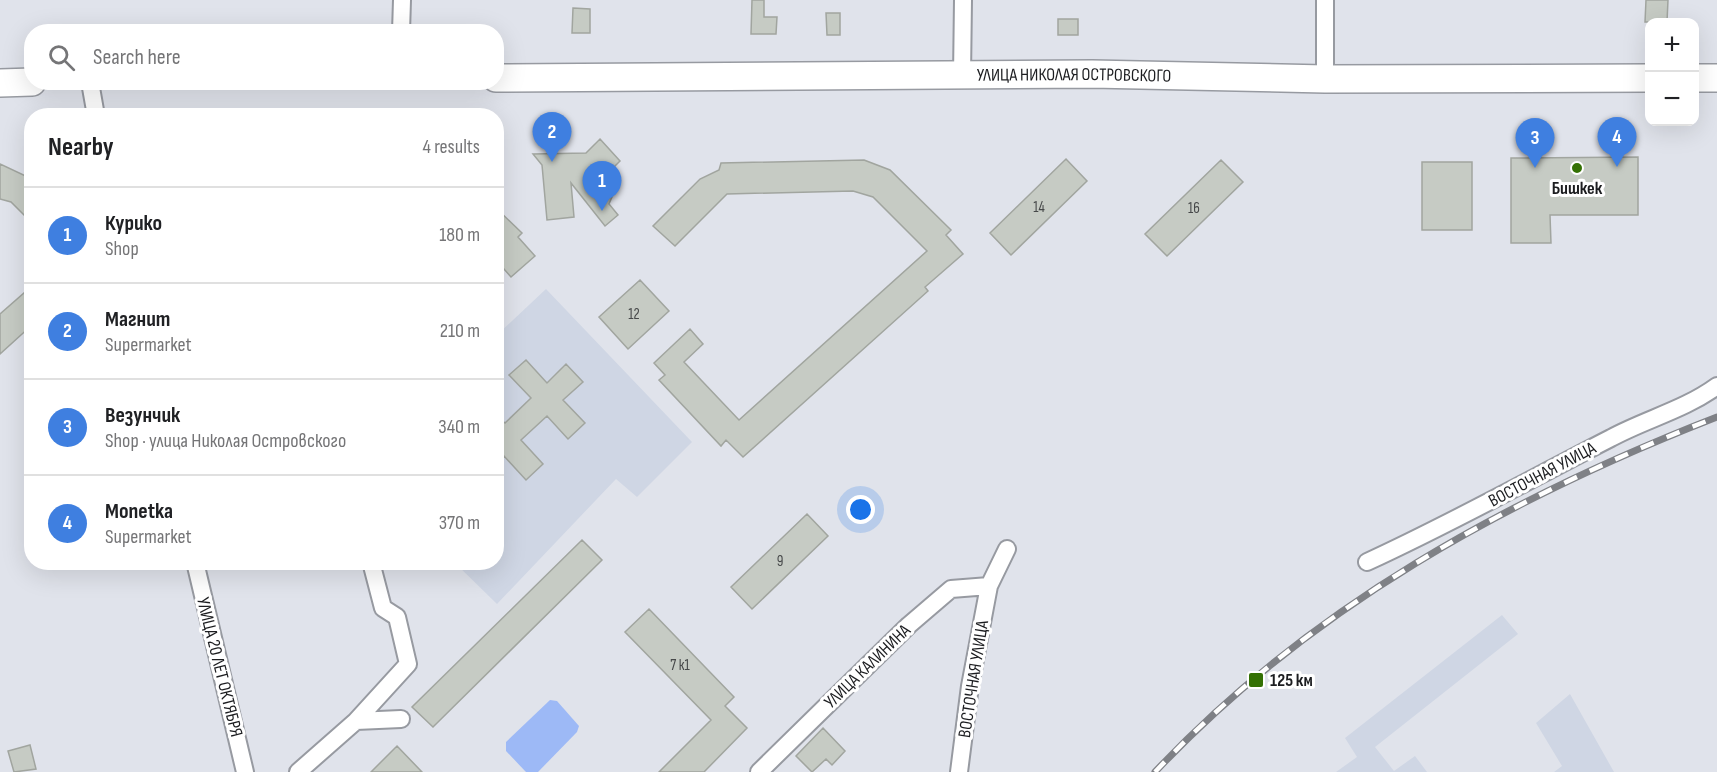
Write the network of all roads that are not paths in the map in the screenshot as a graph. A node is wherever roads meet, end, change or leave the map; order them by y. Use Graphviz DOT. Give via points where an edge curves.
graph roads {
  1 [pos="402,0"];
  2 [pos="963,0"];
  3 [pos="1325,0"];
  4 [pos="401,24"];
  5 [pos="962,76"];
  6 [pos="504,78"];
  7 [pos="1645,78"];
  8 [pos="1699,78"];
  9 [pos="1717,78"];
  10 [pos="1325,79"];
  11 [pos="24,82"];
  12 [pos="0,83"];
  13 [pos="91,90"];
  14 [pos="95,108"];
  15 [pos="1717,386"];
  16 [pos="1007,549"];
  17 [pos="1366,562"];
  18 [pos="197,570"];
  19 [pos="373,570"];
  20 [pos="989,586"];
  21 [pos="401,719"];
  22 [pos="356,721"];
  23 [pos="245,772"];
  24 [pos="298,772"];
  25 [pos="759,772"];
  26 [pos="960,772"];
  1 -- 4 [label="street"];
  2 -- 5 [label="street"];
  3 -- 10 [label="street"];
  5 -- 6 [label="main road, УЛИЦА НИКОЛАЯ ОСТРОВСКОГО"];
  5 -- 10 [label="main road, УЛИЦА НИКОЛАЯ ОСТРОВСКОГО" via="1092,74"];
  7 -- 10 [label="main road, УЛИЦА НИКОЛАЯ ОСТРОВСКОГО"];
  8 -- 9 [label="main road"];
  11 -- 12 [label="main road"];
  13 -- 14 [label="street"];
  15 -- 17 [label="street, ВОСТОЧНАЯ УЛИЦА" via="1694,403 1614,436 1440,528"];
  16 -- 20 [label="street, ВОСТОЧНАЯ УЛИЦА"];
  18 -- 23 [label="street, УЛИЦА 20 ЛЕТ ОКТЯБРЯ"];
  19 -- 22 [label="street" via="383,608 397,617 408,664"];
  20 -- 25 [label="street, УЛИЦА КАЛИНИНА" via="951,589"];
  20 -- 26 [label="street, ВОСТОЧНАЯ УЛИЦА" via="969,686"];
  21 -- 22 [label="street"];
  22 -- 24 [label="street"];
}
